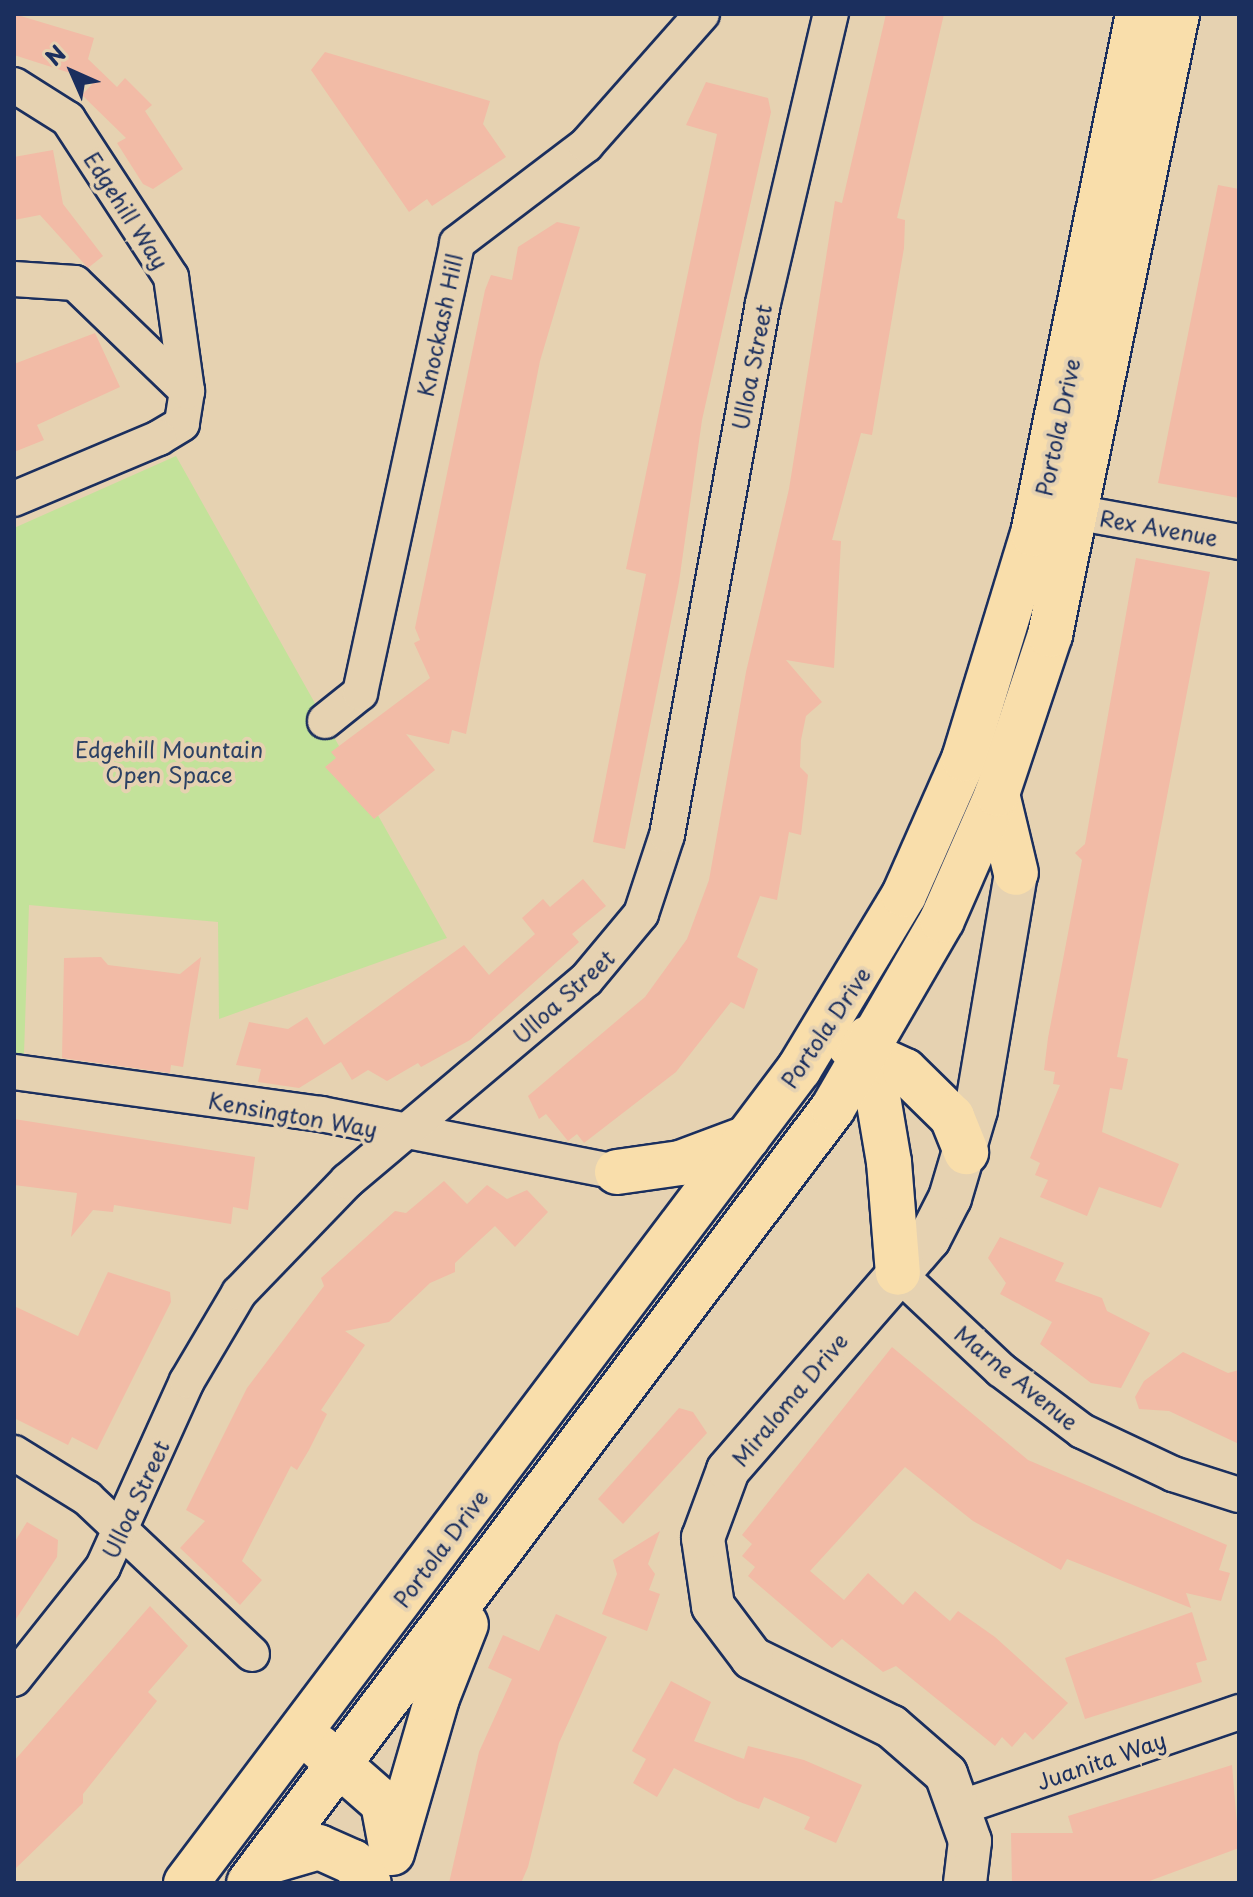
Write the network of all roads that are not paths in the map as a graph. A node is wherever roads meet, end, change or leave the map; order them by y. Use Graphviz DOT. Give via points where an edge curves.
graph roads {
  1 [pos="702,14"];
  2 [pos="831,14"];
  3 [pos="1138,14"];
  4 [pos="1177,14"];
  5 [pos="14,85"];
  6 [pos="14,279"];
  7 [pos="187,391"];
  8 [pos="14,499"];
  9 [pos="1080,513"];
  10 [pos="1239,542"];
  11 [pos="325,721"];
  12 [pos="997,794"];
  13 [pos="1016,873"];
  14 [pos="867,964"];
  15 [pos="868,1049"];
  16 [pos="799,1069"];
  17 [pos="14,1072"];
  18 [pos="402,1135"];
  19 [pos="747,1138"];
  20 [pos="966,1152"];
  21 [pos="617,1172"];
  22 [pos="663,1249"];
  23 [pos="898,1273"];
  24 [pos="14,1453"];
  25 [pos="1239,1495"];
  26 [pos="123,1530"];
  27 [pos="506,1547"];
  28 [pos="252,1654"];
  29 [pos="14,1679"];
  30 [pos="1239,1712"];
  31 [pos="299,1732"];
  32 [pos="341,1763"];
  33 [pos="962,1807"];
  34 [pos="256,1873"];
  35 [pos="382,1873"];
  36 [pos="186,1883"];
  37 [pos="965,1883"];
  1 -- 11 [label="street, Knockash Hill" via="586,145 457,243 360,693"];
  2 -- 18 [label="street, Ulloa Street" via="763,303 658,874 615,951"];
  3 -- 14 [label="main road, Portola Drive" via="1033,534 964,759"];
  4 -- 9 [label="main road, Portola Drive"];
  5 -- 7 [label="street, Edgehill Way" via="68,119 171,277"];
  6 -- 7 [label="street" via="75,283"];
  7 -- 8 [label="street, Edgehill Way" via="182,424"];
  9 -- 10 [label="street, Rex Avenue"];
  9 -- 12 [label="main road, Portola Drive"];
  12 -- 13 [label="main road"];
  12 -- 15 [label="main road, Portola Drive" via="942,920"];
  13 -- 20 [label="street"];
  14 -- 15 [label="main road"];
  14 -- 16 [label="main road, Portola Drive"];
  15 -- 16 [label="main road" via="826,1049"];
  15 -- 20 [label="main road" via="936,1101"];
  15 -- 23 [label="main road" via="889,1162"];
  15 -- 27 [label="main road, Portola Drive" via="833,1108"];
  16 -- 19 [label="main road, Portola Drive"];
  17 -- 18 [label="street, Kensington Way" via="321,1114"];
  18 -- 21 [label="street, Kensington Way"];
  18 -- 26 [label="street, Ulloa Street" via="307,1219 239,1293 187,1381"];
  19 -- 21 [label="main road" via="680,1163"];
  19 -- 22 [label="main road, Portola Drive"];
  20 -- 23 [label="street, Miraloma Drive" via="929,1239"];
  21 -- 22 [label="main road" via="643,1179 666,1203 671,1235"];
  22 -- 31 [label="main road, Portola Drive"];
  23 -- 25 [label="street, Marne Avenue" via="1001,1370 1082,1431"];
  23 -- 33 [label="street, Miraloma Drive" via="728,1470 711,1504 704,1574 713,1606 752,1658 903,1734 946,1774"];
  24 -- 26 [label="street"];
  26 -- 28 [label="street"];
  26 -- 29 [label="street, Ulloa Street" via="82,1601"];
  27 -- 32 [label="main road, Portola Drive"];
  27 -- 35 [label="main road" via="456,1645"];
  30 -- 33 [label="street, Juanita Way"];
  31 -- 32 [label="main road"];
  31 -- 36 [label="main road, Portola Drive"];
  32 -- 34 [label="main road, Portola Drive"];
  32 -- 35 [label="main road" via="383,1803"];
  33 -- 37 [label="street, Miraloma Drive" via="970,1841"];
  34 -- 35 [label="main road" via="319,1847"];
}
